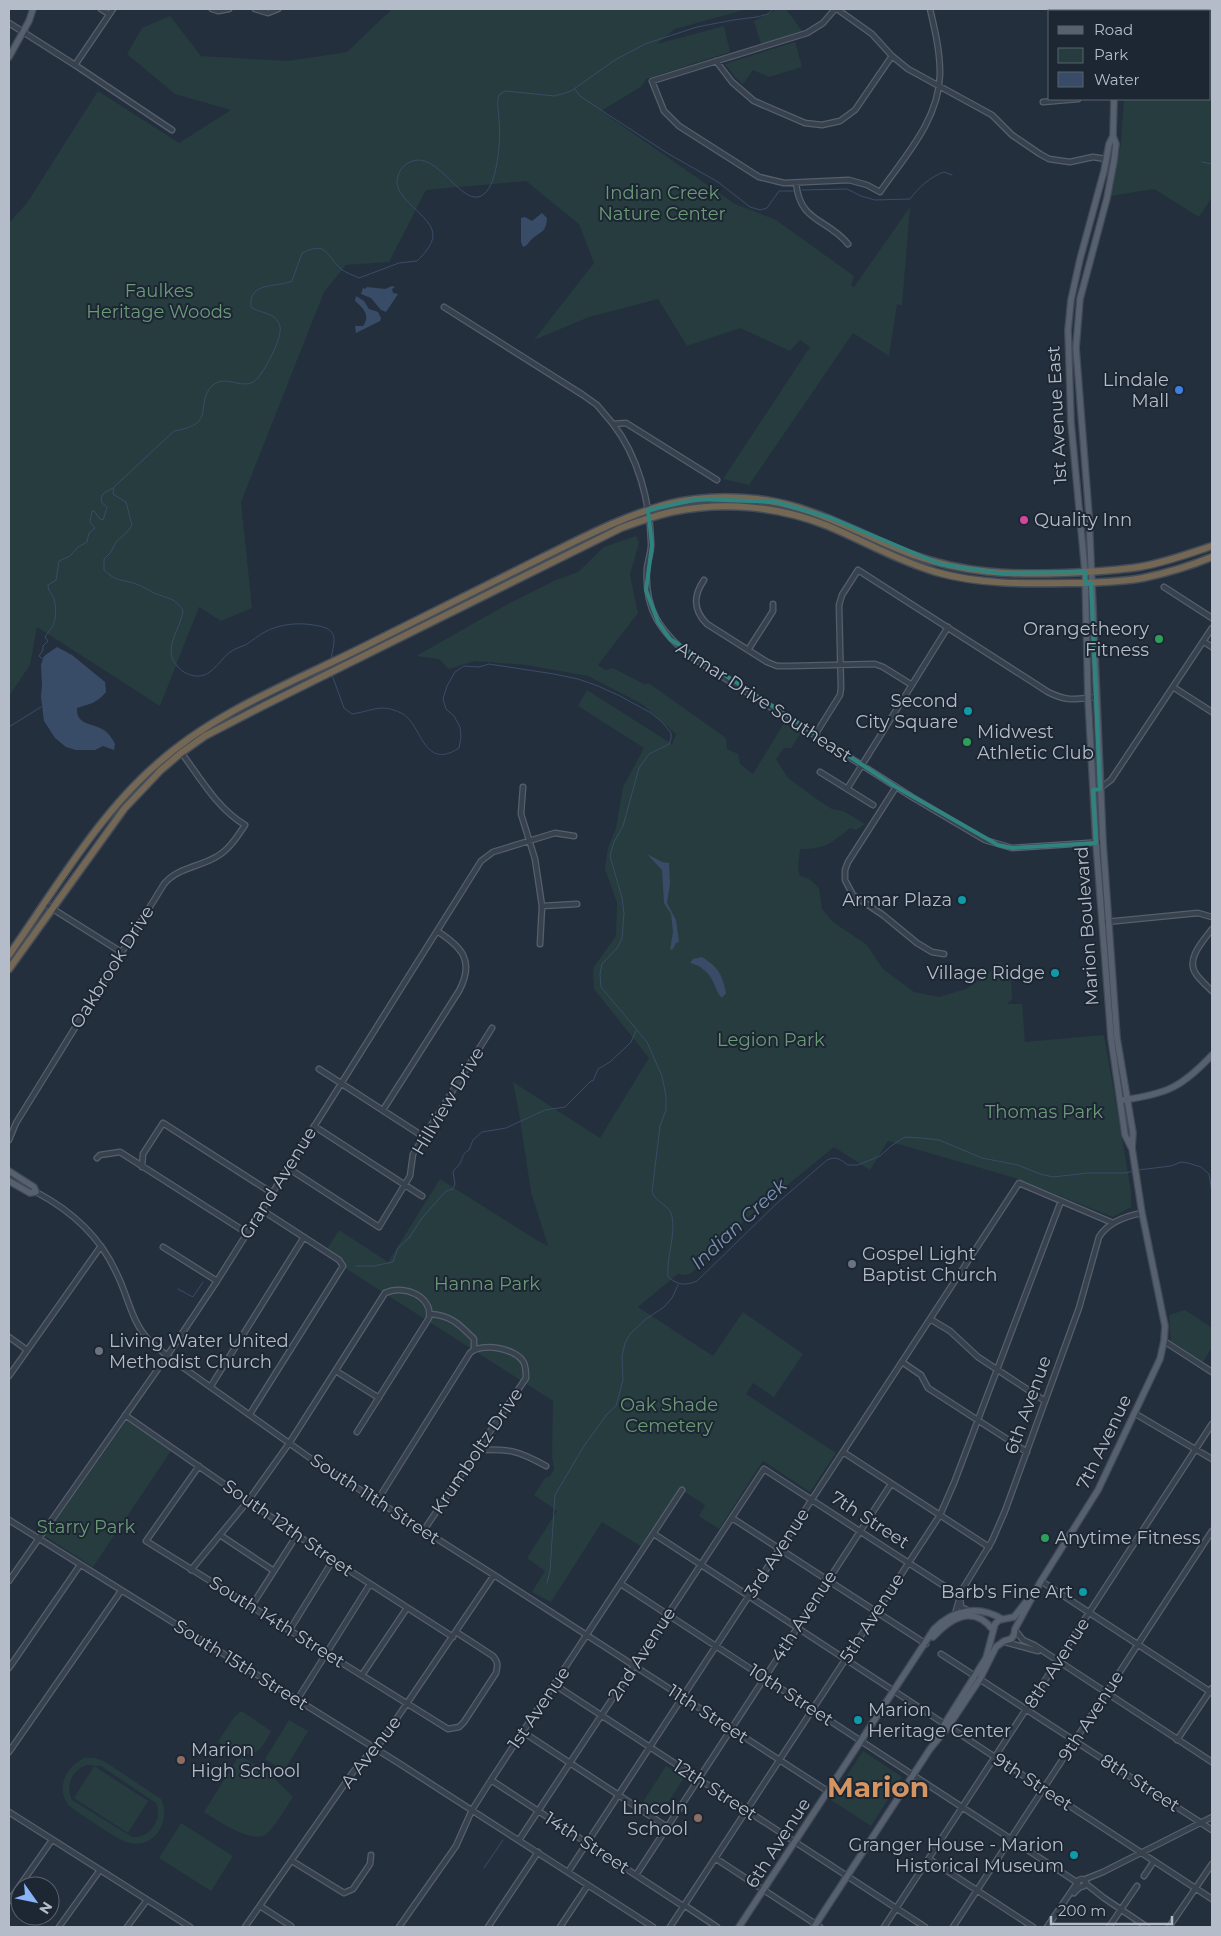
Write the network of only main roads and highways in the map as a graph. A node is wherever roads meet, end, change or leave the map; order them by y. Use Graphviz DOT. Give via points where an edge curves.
graph roads {
  1 [pos="33,9"];
  2 [pos="9,57"];
  3 [pos="1114,100"];
  4 [pos="1114,136"];
  5 [pos="1212,546"];
  6 [pos="1212,557"];
  7 [pos="1088,572"];
  8 [pos="1088,583"];
  9 [pos="1096,697"];
  10 [pos="1088,698"];
  11 [pos="179,750"];
  12 [pos="1105,922"];
  13 [pos="9,955"];
  14 [pos="9,969"];
  15 [pos="1212,1055"];
  16 [pos="1123,1100"];
  17 [pos="9,1171"];
  18 [pos="9,1181"];
  19 [pos="1161,1305"];
  20 [pos="1024,1608"];
  21 [pos="1002,1619"];
  22 [pos="1015,1630"];
  23 [pos="993,1631"];
  24 [pos="1004,1641"];
  25 [pos="926,1644"];
  26 [pos="978,1678"];
  27 [pos="817,1926"];
  28 [pos="741,1927"];
  1 -- 2 [label="main road"];
  3 -- 4 [label="main road, 1st Avenue East"];
  4 -- 7 [label="main road, 1st Avenue East" via="1116,144 1107,198 1080,299 1076,348 1089,515"];
  4 -- 7 [label="main road, 1st Avenue East" via="1109,144 1078,266 1068,330 1071,422"];
  5 -- 7 [label="highway" via="1140,567"];
  6 -- 8 [label="highway" via="1142,578"];
  7 -- 8 [label="main road, 1st Avenue East"];
  7 -- 11 [label="highway" via="998,573 940,564 811,511 768,500 730,498 670,503 618,521 289,684 214,722"];
  8 -- 9 [label="main road, 1st Avenue East"];
  8 -- 10 [label="main road, 1st Avenue East"];
  8 -- 11 [label="highway" via="1002,582 936,572 809,519 768,509 711,506 670,512 621,528"];
  9 -- 12 [label="main road, Marion Boulevard"];
  10 -- 12 [label="main road, Marion Boulevard" via="1096,843"];
  11 -- 13 [label="highway" via="138,781 117,803"];
  11 -- 14 [label="highway" via="124,809"];
  12 -- 16 [label="main road, Marion Boulevard"];
  15 -- 16 [label="main road" via="1176,1087"];
  16 -- 19 [label="main road, Marion Boulevard" via="1133,1133 1132,1148 1142,1213"];
  17 -- 18 [label="main road" via="34,1187 36,1192 30,1193"];
  19 -- 20 [label="main road, 7th Avenue" via="1164,1341 1160,1359 1086,1512"];
  20 -- 21 [label="main road"];
  20 -- 22 [label="main road, 7th Avenue"];
  21 -- 22 [label="main road" via="1011,1622"];
  21 -- 23 [label="main road"];
  21 -- 25 [label="main road, 6th Avenue" via="982,1611 967,1610 955,1614 934,1629"];
  22 -- 24 [label="main road" via="1012,1637"];
  23 -- 24 [label="main road" via="996,1638"];
  23 -- 25 [label="main road, 6th Avenue" via="978,1617 962,1616 941,1628"];
  23 -- 26 [label="main road"];
  24 -- 26 [label="main road" via="994,1650"];
  25 -- 28 [label="main road, 6th Avenue"];
  26 -- 27 [label="main road"];
}
